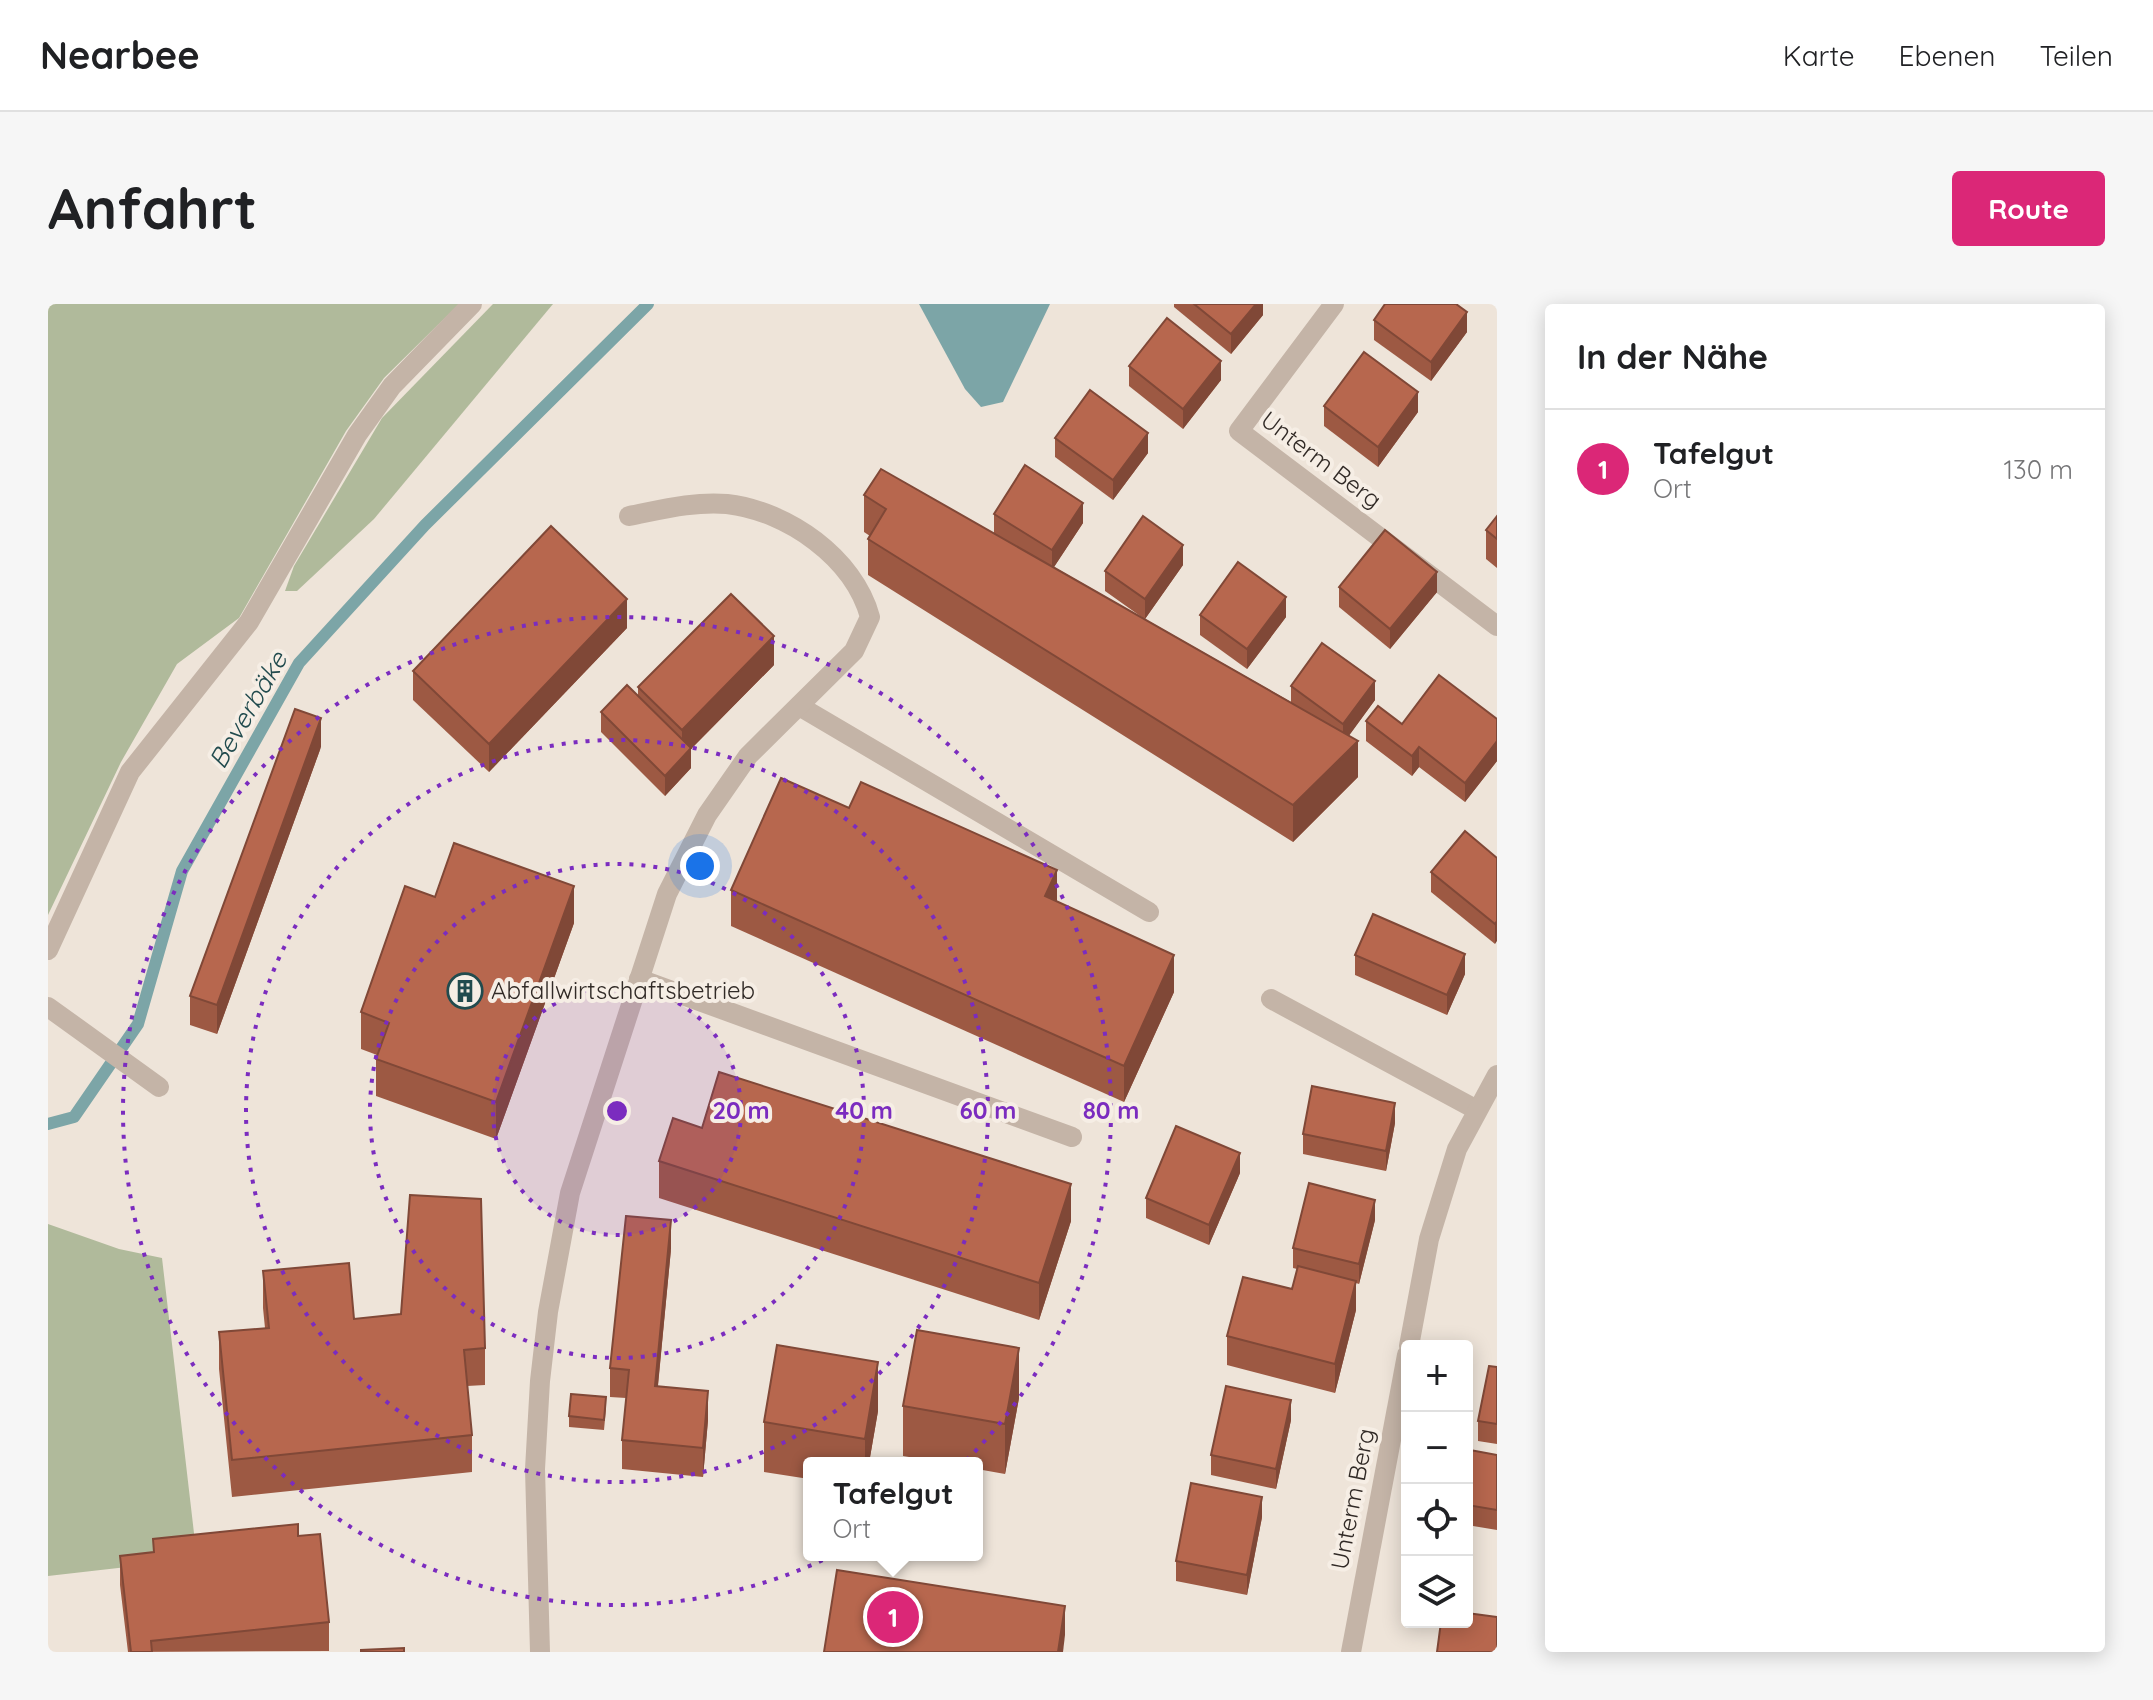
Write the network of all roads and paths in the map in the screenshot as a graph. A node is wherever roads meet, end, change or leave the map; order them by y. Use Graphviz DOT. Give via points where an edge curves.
graph roads {
  1 [pos="472,304"];
  2 [pos="1334,304"];
  3 [pos="629,516"];
  4 [pos="1497,626"];
  5 [pos="799,706"];
  6 [pos="1149,912"];
  7 [pos="48,950"];
  8 [pos="639,979"];
  9 [pos="1271,999"];
  10 [pos="48,1007"];
  11 [pos="1497,1075"];
  12 [pos="159,1087"];
  13 [pos="1477,1110"];
  14 [pos="1072,1137"];
  15 [pos="1410,1340"];
  16 [pos="1401,1387"];
  17 [pos="540,1652"];
  18 [pos="1351,1652"];
  1 -- 7 [label="street" via="392,386 357,435 249,622 130,772"];
  2 -- 4 [label="street, Unterm Berg" via="1239,431"];
  3 -- 5 [label="street" via="685,505 727,504 791,524 843,565 863,592 870,617 854,651"];
  5 -- 6 [label="street"];
  5 -- 8 [label="street" via="748,756 707,815 667,894"];
  8 -- 14 [label="street"];
  8 -- 17 [label="street" via="570,1193 548,1312 535,1469"];
  9 -- 13 [label="street"];
  10 -- 12 [label="street"];
  11 -- 13 [label="street"];
  13 -- 15 [label="street" via="1457,1149 1429,1239"];
  16 -- 18 [label="street, Unterm Berg"];
}
